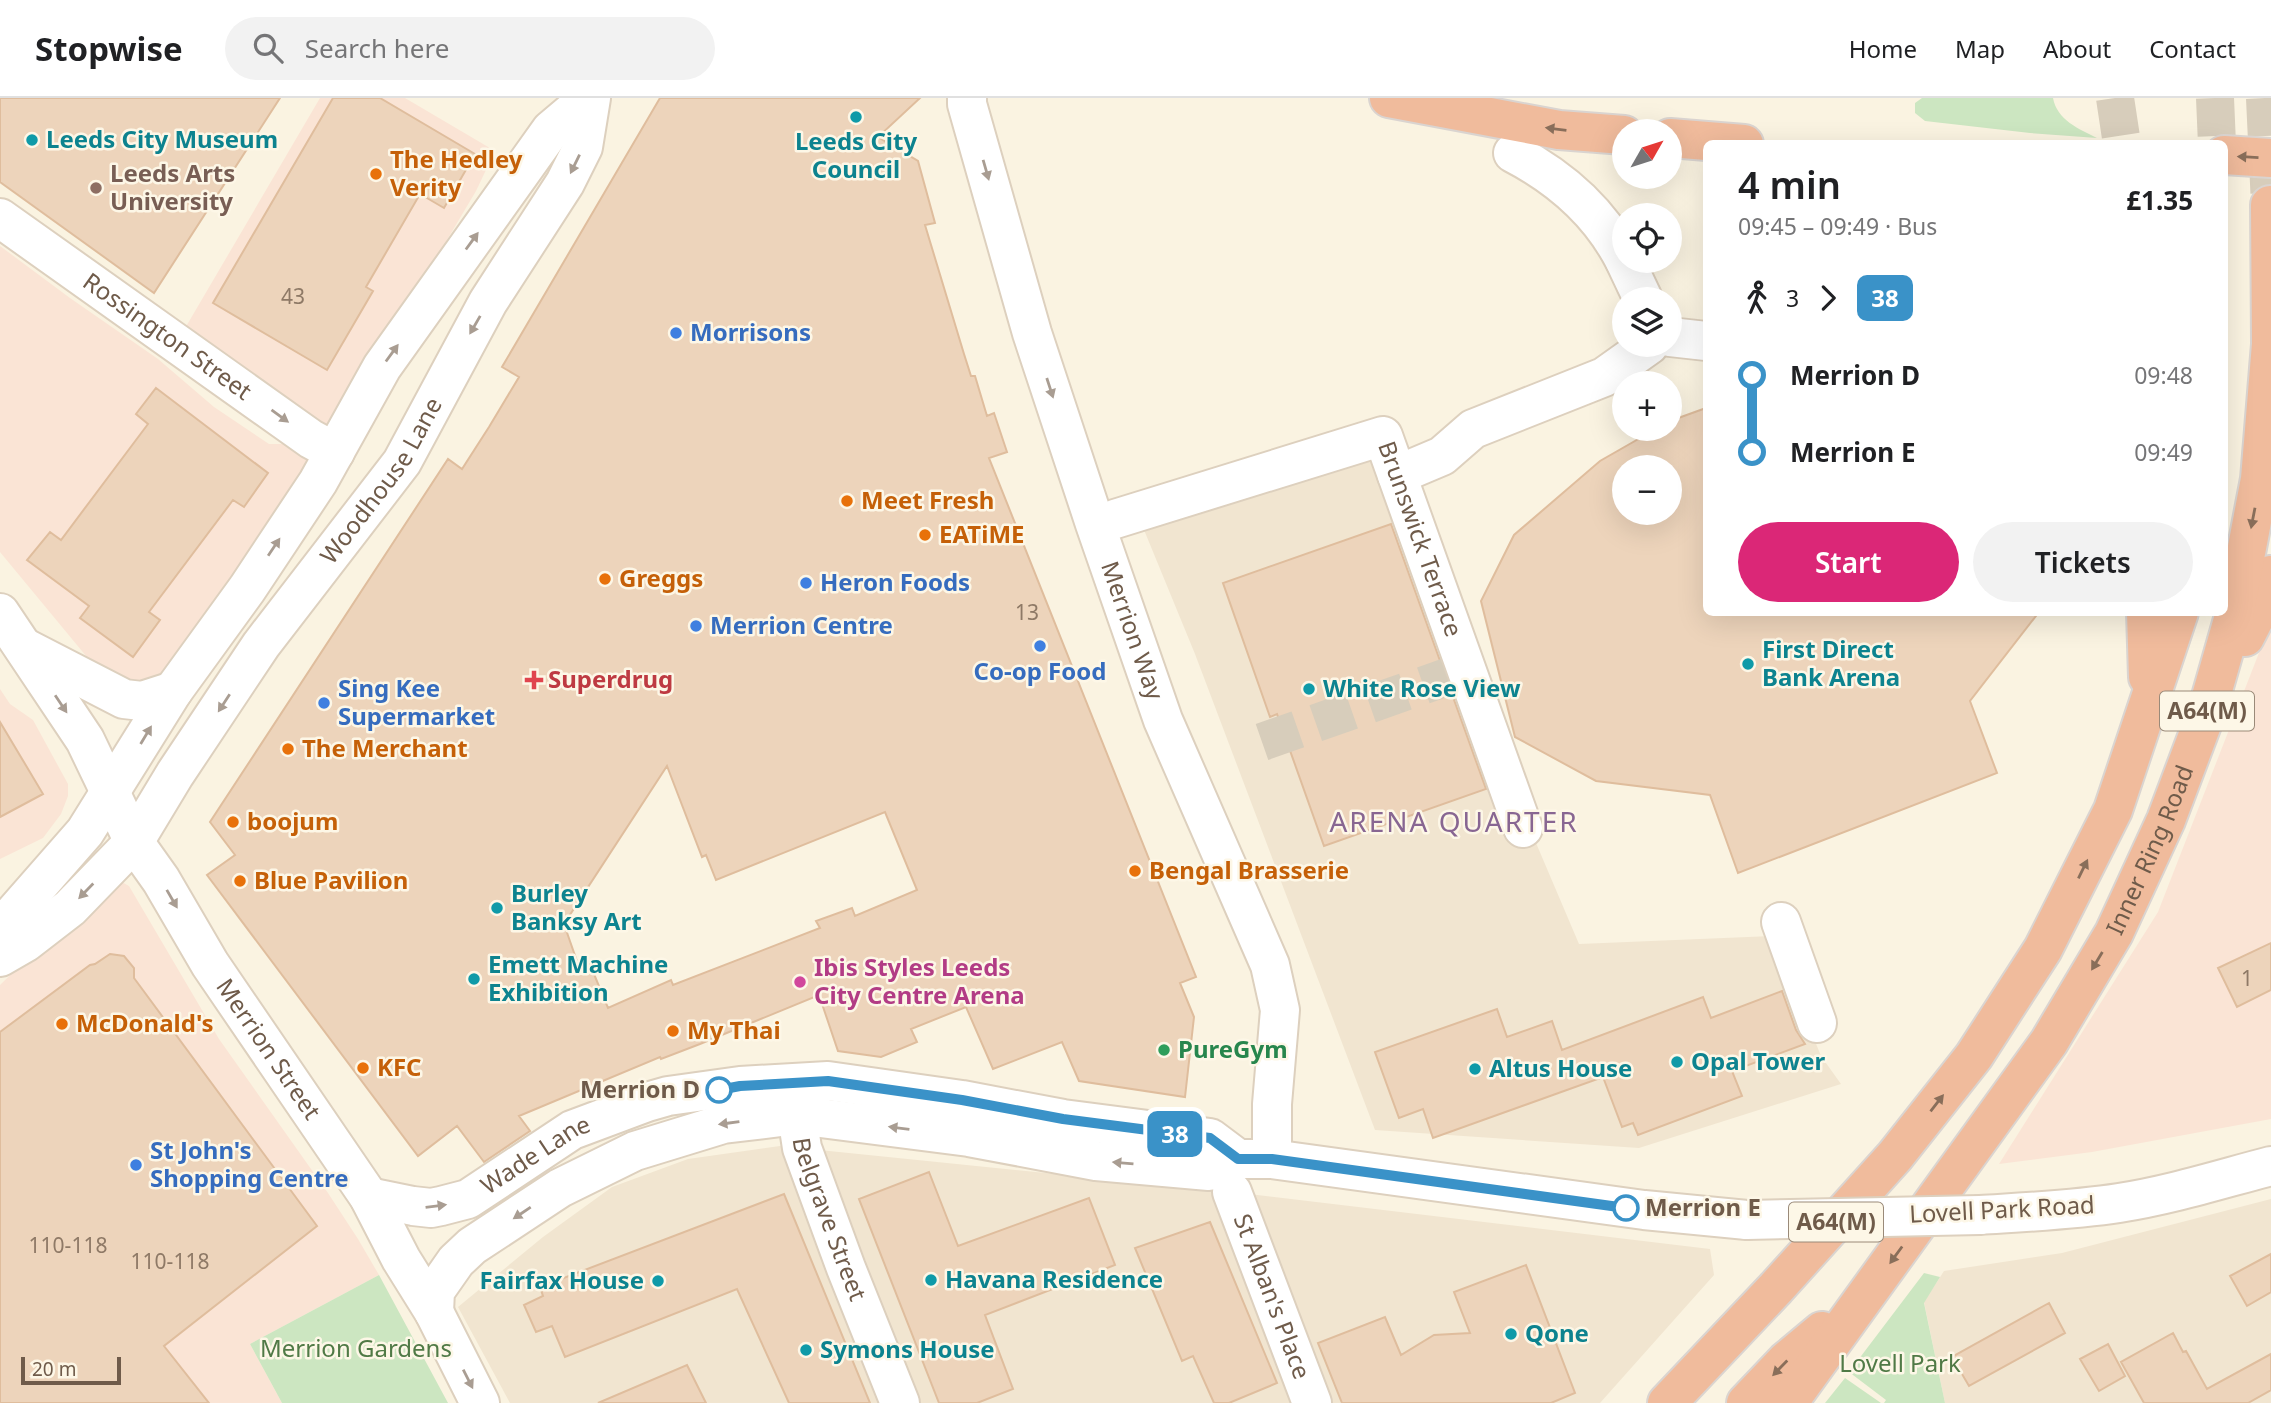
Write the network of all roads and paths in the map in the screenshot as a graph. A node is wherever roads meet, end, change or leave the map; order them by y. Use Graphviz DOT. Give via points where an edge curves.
graph roads {
  1 [pos="590,98"];
  2 [pos="967,98"];
  3 [pos="1389,98"];
  4 [pos="1612,134"];
  5 [pos="1682,139"];
  6 [pos="1703,141"];
  7 [pos="1513,153"];
  8 [pos="2228,155"];
  9 [pos="2271,158"];
  10 [pos="2270,205"];
  11 [pos="0,218"];
  12 [pos="1612,242"];
  13 [pos="1682,338"];
  14 [pos="1703,341"];
  15 [pos="1632,357"];
  16 [pos="335,452"];
  17 [pos="1397,475"];
  18 [pos="1115,519"];
  19 [pos="2271,575"];
  20 [pos="0,613"];
  21 [pos="2146,616"];
  22 [pos="2178,616"];
  23 [pos="23,648"];
  24 [pos="173,691"];
  25 [pos="2149,700"];
  26 [pos="2207,711"];
  27 [pos="110,793"];
  28 [pos="1523,828"];
  29 [pos="134,842"];
  30 [pos="1781,922"];
  31 [pos="0,929"];
  32 [pos="0,957"];
  33 [pos="1817,1023"];
  34 [pos="828,1081"];
  35 [pos="797,1115"];
  36 [pos="2271,1166"];
  37 [pos="1247,1170"];
  38 [pos="369,1197"];
  39 [pos="1644,1210"];
  40 [pos="1869,1292"];
  41 [pos="434,1312"];
  42 [pos="480,1403"];
  43 [pos="900,1403"];
  44 [pos="1312,1403"];
  45 [pos="1667,1403"];
  46 [pos="1746,1403"];
  47 [pos="1788,1403"];
  16 -- 1 [label="street, Woodhouse Lane, one-way" via="382,367 527,163 551,130"];
  1 -- 29 [label="street, Woodhouse Lane, one-way" via="583,146 565,183 488,302 402,461 261,645"];
  2 -- 37 [label="street, Merrion Way, one-way" via="1032,333 1094,524 1163,720 1270,965 1280,1010 1279,1042 1272,1104"];
  4 -- 3 [label="highway, one-way" via="1559,130"];
  5 -- 6 [label="highway"];
  7 -- 12 [label="street" via="1540,167 1586,204"];
  9 -- 8 [label="highway, one-way"];
  10 -- 26 [label="highway, Inner Ring Road / A64(M), one-way" via="2271,344 2260,479 2234,616"];
  11 -- 16 [label="street, Rossington Street, one-way"];
  13 -- 14 [label="street"];
  15 -- 17 [label="street" via="1604,377 1473,429 1442,456"];
  24 -- 16 [label="street, Woodhouse Lane, one-way" via="247,589"];
  17 -- 18 [label="street, Brunswick Terrace" via="1383,436"];
  17 -- 28 [label="street, Brunswick Terrace"];
  19 -- 26 [label="highway, A64(M)" via="2263,602"];
  20 -- 23 [label="street, Merrion Street"];
  21 -- 25 [label="highway, A64(M)"];
  22 -- 25 [label="highway, Inner Ring Road / A64(M)"];
  23 -- 24 [label="street" via="124,699 142,701"];
  23 -- 27 [label="street, Merrion Street, one-way" via="85,740"];
  27 -- 24 [label="street, Woodhouse Lane, one-way"];
  45 -- 25 [label="highway, Inner Ring Road / A64(M), one-way" via="1895,1156 1975,1056 2043,949 2113,810"];
  26 -- 40 [label="highway, Inner Ring Road / A64(M), one-way" via="2166,820 2114,933 2049,1042"];
  27 -- 29 [label="street, Merrion Street"];
  27 -- 31 [label="street, Woodhouse Lane" via="85,832"];
  29 -- 32 [label="street, Woodhouse Lane, one-way" via="70,908"];
  29 -- 38 [label="street, Merrion Street, one-way" via="210,964"];
  30 -- 33 [label="street"];
  34 -- 35 [label="street, Belgrave Street" via="809,1096"];
  34 -- 37 [label="street, Wade Lane" via="1210,1138"];
  38 -- 34 [label="street, Wade Lane, one-way" via="441,1206 468,1199 572,1130 647,1102 740,1086"];
  37 -- 35 [label="street, Wade Lane, one-way" via="1096,1161 969,1137"];
  35 -- 41 [label="street, Wade Lane, one-way" via="708,1127 635,1151 560,1188 456,1261 435,1291"];
  35 -- 43 [label="street, Belgrave Street" via="802,1148"];
  36 -- 39 [label="street, Lovell Park Road, bridge" via="2166,1194 2069,1209 1747,1220"];
  37 -- 39 [label="street, Wade Lane"];
  37 -- 44 [label="street, St Alban's Place"];
  38 -- 41 [label="street, Merrion Street"];
  40 -- 46 [label="highway, A64(M), one-way" via="1786,1361"];
  40 -- 47 [label="highway, Inner Ring Road / A64(M)"];
  41 -- 42 [label="street, Merrion Street, one-way"];
}
